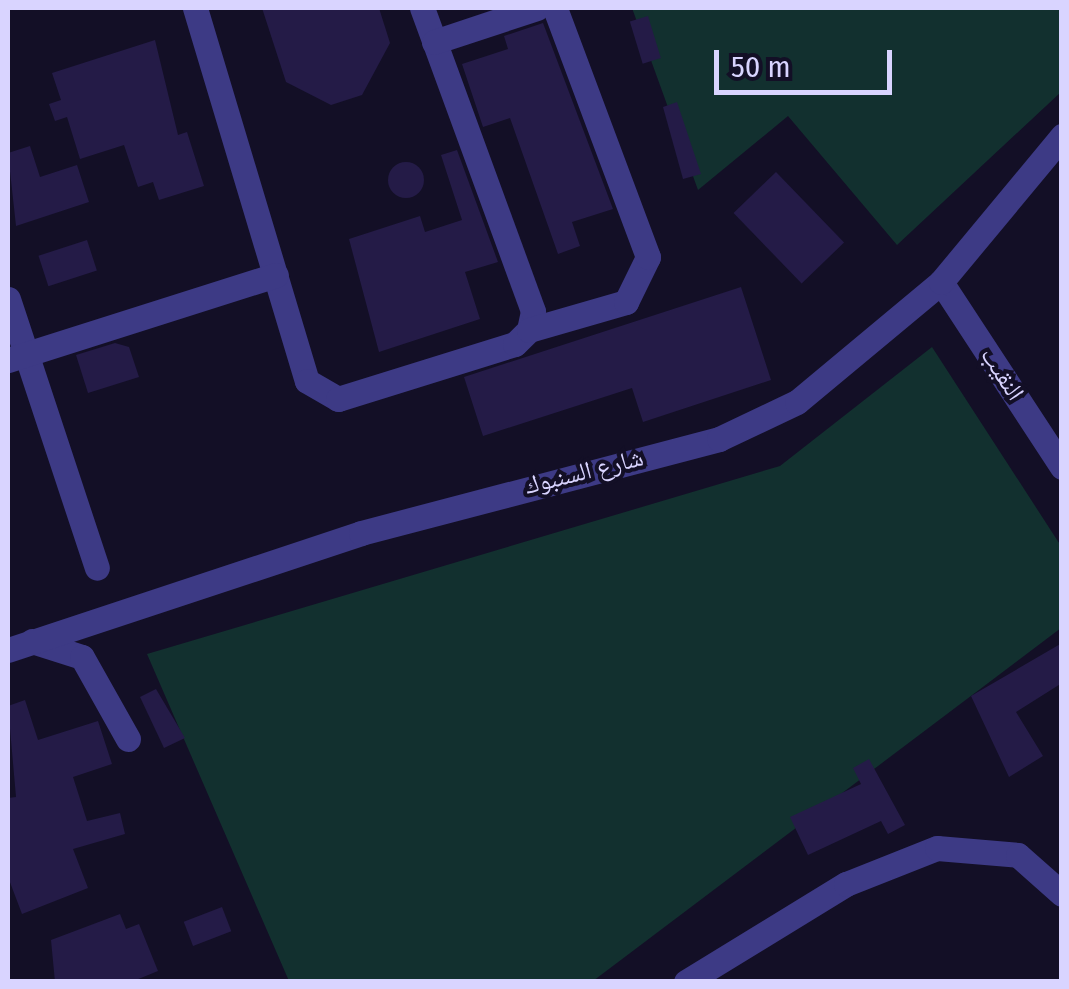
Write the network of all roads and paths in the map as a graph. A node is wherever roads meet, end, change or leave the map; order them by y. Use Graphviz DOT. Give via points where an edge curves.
graph roads {
  1 [pos="195,8"];
  2 [pos="422,8"];
  3 [pos="537,8"];
  4 [pos="555,8"];
  5 [pos="434,42"];
  6 [pos="1062,136"];
  7 [pos="276,275"];
  8 [pos="941,282"];
  9 [pos="8,299"];
  10 [pos="529,330"];
  11 [pos="17,357"];
  12 [pos="1062,467"];
  13 [pos="98,568"];
  14 [pos="32,641"];
  15 [pos="8,650"];
  16 [pos="128,739"];
  17 [pos="1062,894"];
  18 [pos="686,982"];
  1 -- 7 [label="street"];
  2 -- 5 [label="street"];
  3 -- 5 [label="street"];
  4 -- 10 [label="street" via="648,257 626,302"];
  5 -- 10 [label="street" via="533,312"];
  6 -- 8 [label="street, شارع السنبوك"];
  7 -- 10 [label="street" via="307,381 322,397 515,344"];
  7 -- 11 [label="street"];
  8 -- 12 [label="street, النقيب"];
  8 -- 14 [label="street, شارع السنبوك" via="798,402 720,439 416,517"];
  9 -- 11 [label="street"];
  11 -- 13 [label="street"];
  14 -- 15 [label="street, شارع السنبوك"];
  14 -- 16 [label="street" via="82,657"];
  17 -- 18 [label="street" via="1018,855 937,848 846,884"];
}
